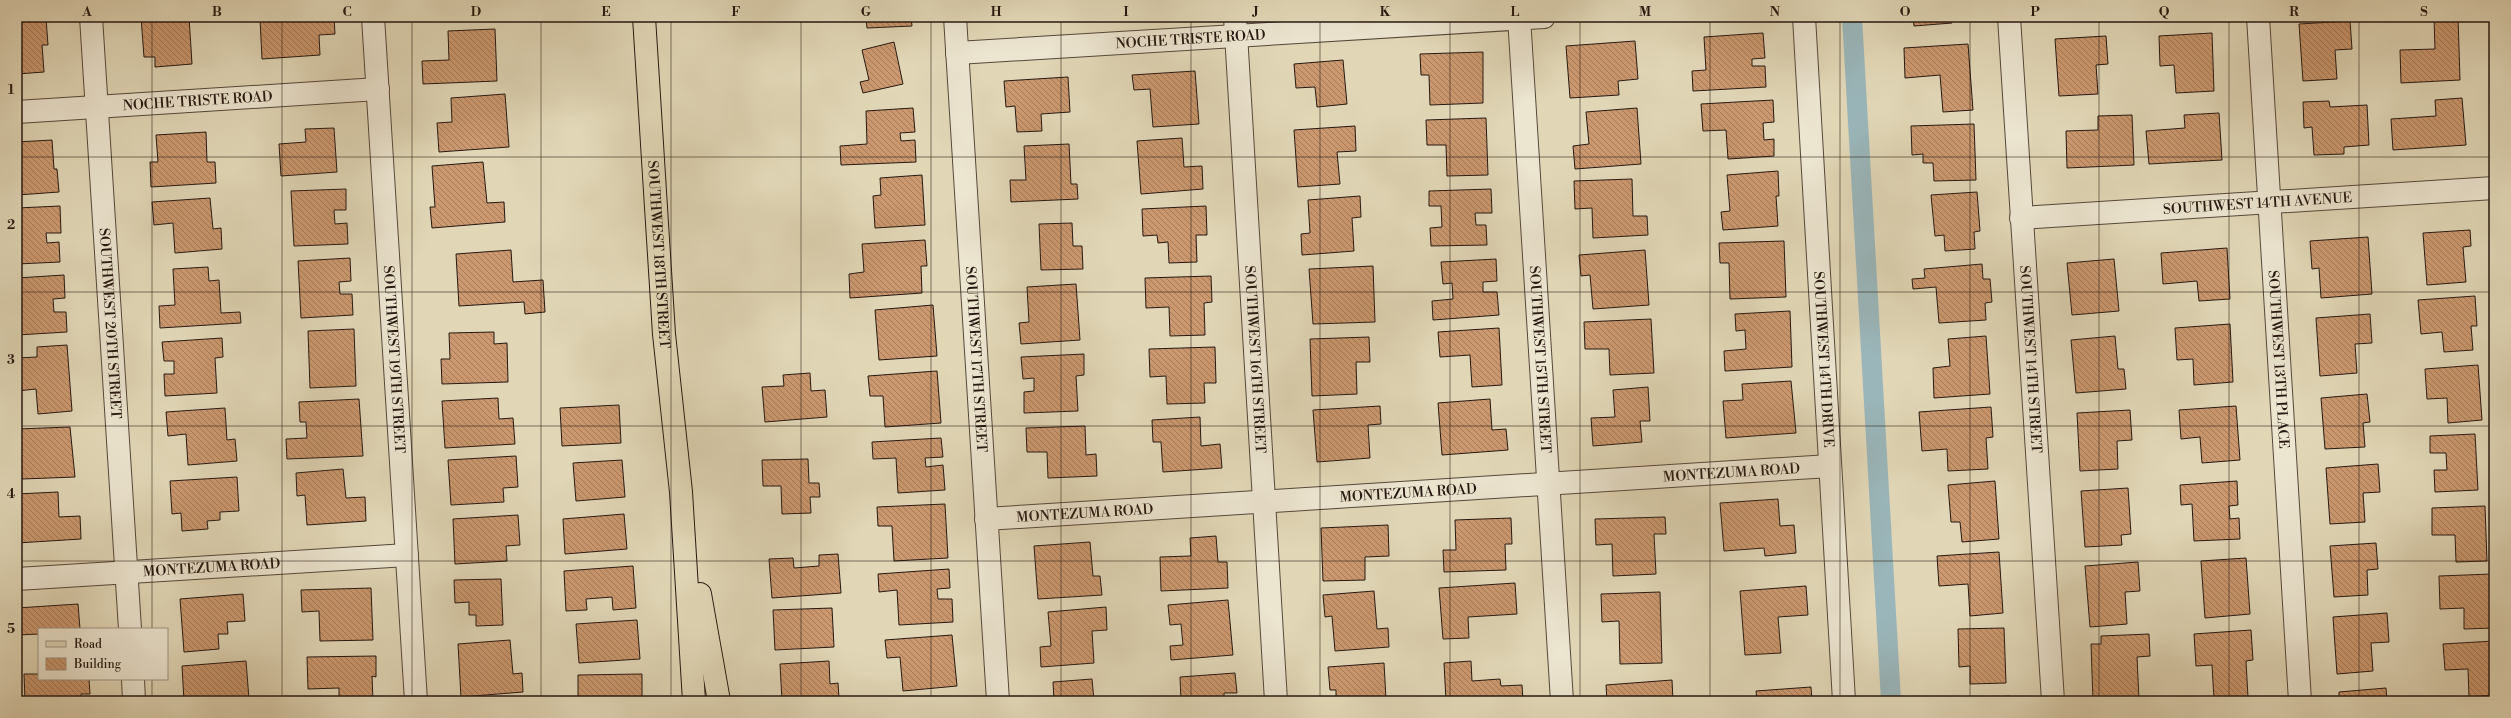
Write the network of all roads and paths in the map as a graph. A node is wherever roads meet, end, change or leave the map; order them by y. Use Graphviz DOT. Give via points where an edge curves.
graph roads {
  1 [pos="91,17"];
  2 [pos="373,17"];
  3 [pos="644,17"];
  4 [pos="955,17"];
  5 [pos="1544,17"];
  6 [pos="1804,17"];
  7 [pos="2009,17"];
  8 [pos="2258,17"];
  9 [pos="1519,18"];
  10 [pos="1235,27"];
  11 [pos="957,54"];
  12 [pos="378,89"];
  13 [pos="97,107"];
  14 [pos="17,112"];
  15 [pos="2494,188"];
  16 [pos="2270,202"];
  17 [pos="2021,218"];
  18 [pos="1830,466"];
  19 [pos="1548,484"];
  20 [pos="681,492"];
  21 [pos="1264,502"];
  22 [pos="986,519"];
  23 [pos="407,555"];
  24 [pos="126,572"];
  25 [pos="17,579"];
  26 [pos="130,628"];
  27 [pos="133,680"];
  28 [pos="134,701"];
  29 [pos="416,701"];
  30 [pos="694,701"];
  31 [pos="719,701"];
  32 [pos="998,701"];
  33 [pos="1276,701"];
  34 [pos="1562,701"];
  35 [pos="1844,701"];
  36 [pos="2053,701"];
  37 [pos="2300,701"];
  1 -- 13 [label="street, SOUTHWEST 20TH STREET"];
  2 -- 12 [label="street, SOUTHWEST 19TH STREET"];
  3 -- 20 [label="main road, SOUTHWEST 18TH STREET" via="664,334"];
  4 -- 11 [label="street, SOUTHWEST 17TH STREET"];
  5 -- 9 [label="street, NOCHE TRISTE ROAD"];
  6 -- 18 [label="street, SOUTHWEST 14TH DRIVE"];
  7 -- 17 [label="street, SOUTHWEST 14TH STREET"];
  8 -- 16 [label="street, SOUTHWEST 13TH PLACE"];
  9 -- 10 [label="street, NOCHE TRISTE ROAD"];
  9 -- 19 [label="street, SOUTHWEST 15TH STREET"];
  10 -- 11 [label="street, NOCHE TRISTE ROAD"];
  10 -- 21 [label="street, SOUTHWEST 16TH STREET"];
  11 -- 22 [label="street, SOUTHWEST 17TH STREET"];
  12 -- 13 [label="street, NOCHE TRISTE ROAD"];
  12 -- 23 [label="street, SOUTHWEST 19TH STREET"];
  13 -- 14 [label="street, NOCHE TRISTE ROAD"];
  13 -- 24 [label="street, SOUTHWEST 20TH STREET"];
  15 -- 16 [label="street, SOUTHWEST 14TH AVENUE"];
  16 -- 17 [label="street, SOUTHWEST 14TH AVENUE"];
  16 -- 37 [label="street, SOUTHWEST 13TH PLACE"];
  17 -- 36 [label="street, SOUTHWEST 14TH STREET"];
  18 -- 19 [label="street, MONTEZUMA ROAD"];
  18 -- 35 [label="street, SOUTHWEST 14TH DRIVE"];
  19 -- 21 [label="street, MONTEZUMA ROAD"];
  19 -- 34 [label="street, SOUTHWEST 15TH STREET"];
  20 -- 30 [label="main road, SOUTHWEST 18TH STREET"];
  20 -- 31 [label="main road, SOUTHWEST 18TH STREET"];
  21 -- 22 [label="street, MONTEZUMA ROAD"];
  21 -- 33 [label="street, SOUTHWEST 16TH STREET"];
  22 -- 32 [label="street, SOUTHWEST 17TH STREET"];
  23 -- 24 [label="street, MONTEZUMA ROAD"];
  23 -- 29 [label="street, SOUTHWEST 19TH STREET"];
  24 -- 25 [label="street, MONTEZUMA ROAD"];
  24 -- 26 [label="street, SOUTHWEST 20TH STREET"];
  27 -- 28 [label="street"];
}
